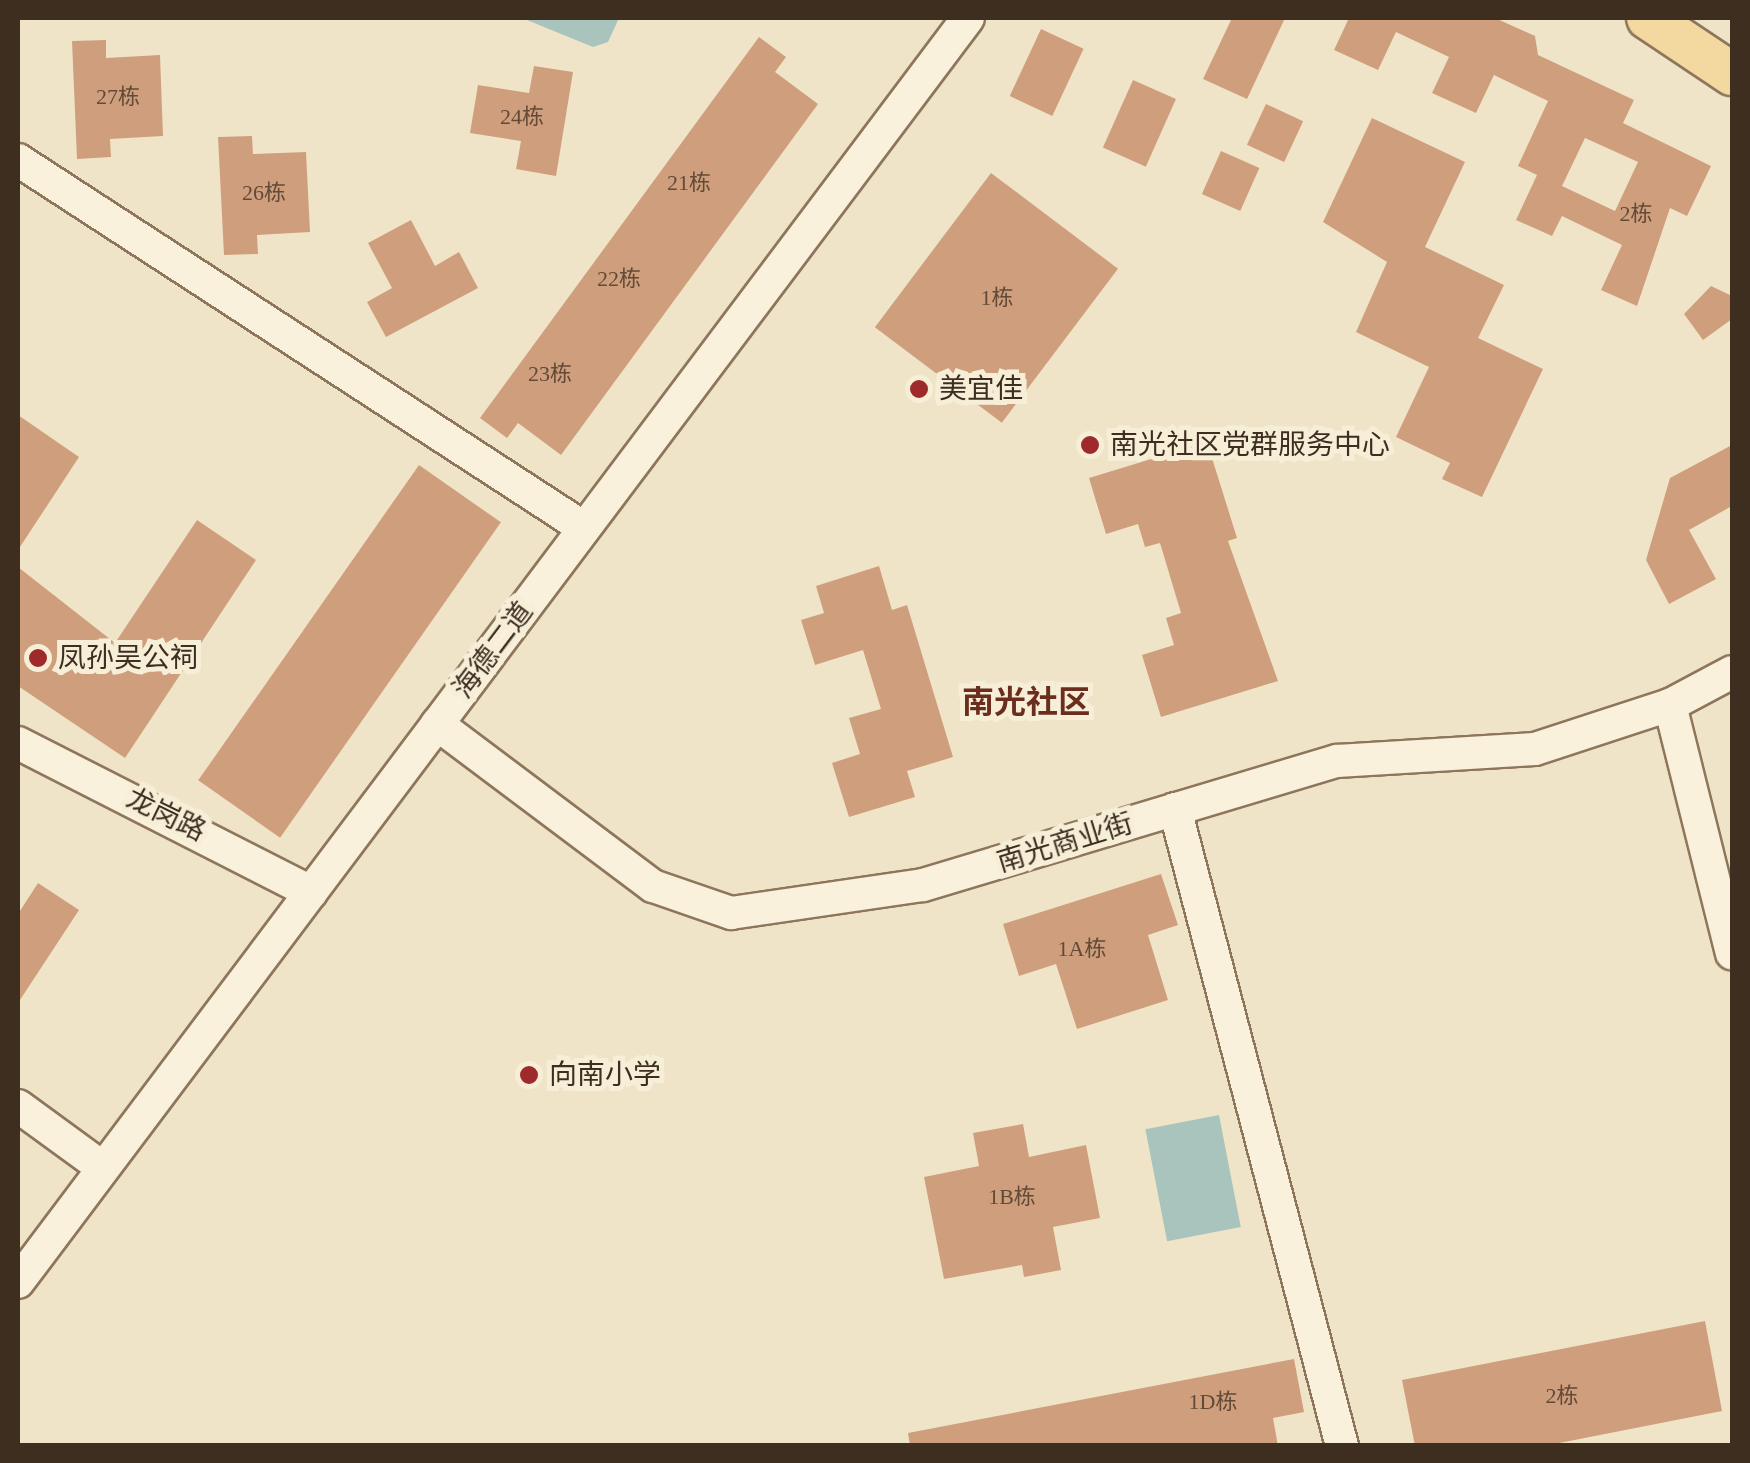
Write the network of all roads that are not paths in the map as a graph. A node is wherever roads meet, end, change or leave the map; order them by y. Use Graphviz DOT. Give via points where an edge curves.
graph roads {
  1 [pos="968,18"];
  2 [pos="1648,18"];
  3 [pos="1732,74"];
  4 [pos="18,160"];
  5 [pos="584,528"];
  6 [pos="1732,672"];
  7 [pos="1670,705"];
  8 [pos="437,724"];
  9 [pos="18,743"];
  10 [pos="1175,809"];
  11 [pos="312,892"];
  12 [pos="1732,953"];
  13 [pos="18,1106"];
  14 [pos="104,1168"];
  15 [pos="18,1282"];
  16 [pos="1342,1446"];
  1 -- 5 [label="street, 海德二道"];
  2 -- 3 [label="main road"];
  4 -- 5 [label="street"];
  5 -- 8 [label="street, 海德二道"];
  6 -- 7 [label="street, 南光商业街"];
  7 -- 10 [label="street, 南光商业街" via="1535,749 1337,761"];
  7 -- 12 [label="street"];
  8 -- 10 [label="street, 南光商业街" via="653,886 731,913 923,885"];
  8 -- 11 [label="street, 海德二道"];
  9 -- 11 [label="street, 龙岗路"];
  10 -- 16 [label="street"];
  11 -- 14 [label="street, 海德二道"];
  13 -- 14 [label="street"];
  14 -- 15 [label="street, 海德二道"];
}
